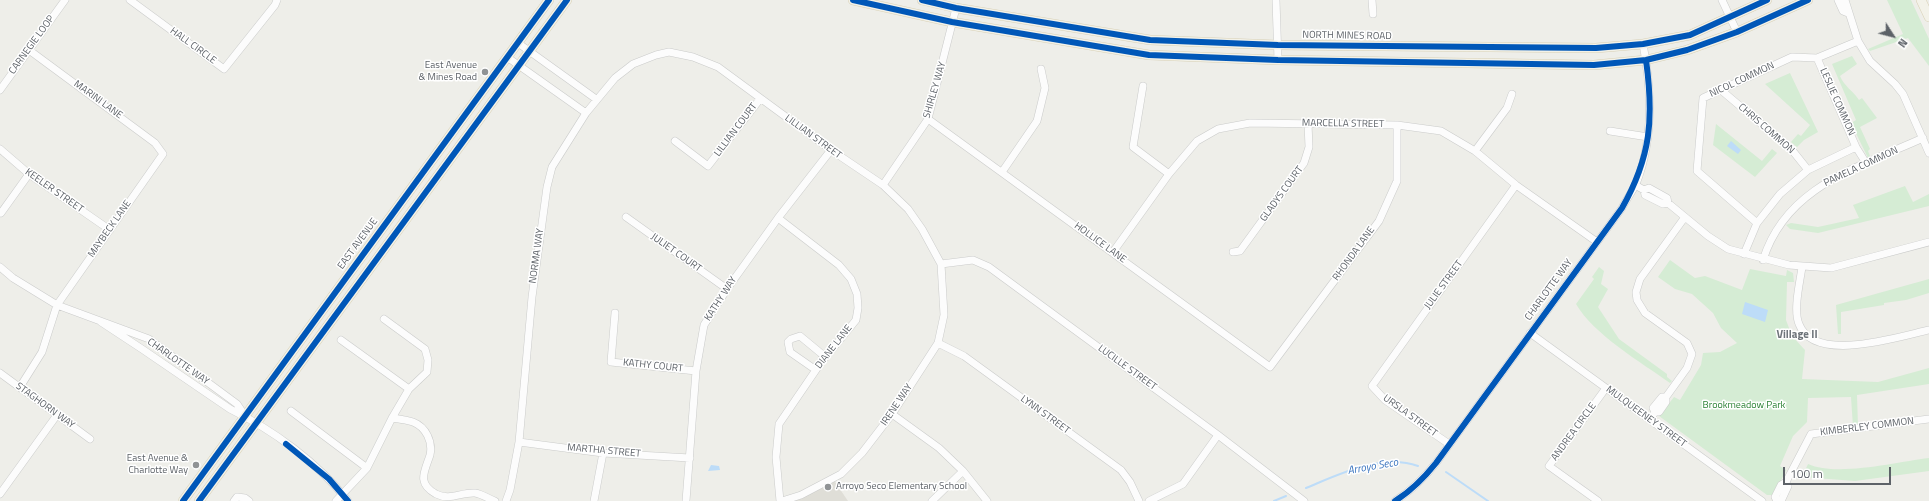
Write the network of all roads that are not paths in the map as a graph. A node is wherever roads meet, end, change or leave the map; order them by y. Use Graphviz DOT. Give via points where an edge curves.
graph roads {
  1 [pos="130,0"];
  2 [pos="277,0"];
  3 [pos="550,0"];
  4 [pos="567,0"];
  5 [pos="853,0"];
  6 [pos="922,0"];
  7 [pos="1276,0"];
  8 [pos="1372,0"];
  9 [pos="1722,0"];
  10 [pos="1767,0"];
  11 [pos="1808,0"];
  12 [pos="1838,0"];
  13 [pos="1845,0"];
  14 [pos="1921,0"];
  15 [pos="61,1"];
  16 [pos="956,8"];
  17 [pos="1848,13"];
  18 [pos="1373,14"];
  19 [pos="1730,16"];
  20 [pos="1929,17"];
  21 [pos="952,22"];
  22 [pos="1737,32"];
  23 [pos="1858,41"];
  24 [pos="518,43"];
  25 [pos="1643,44"];
  26 [pos="1278,45"];
  27 [pos="29,50"];
  28 [pos="529,51"];
  29 [pos="656,55"];
  30 [pos="507,57"];
  31 [pos="1817,58"];
  32 [pos="1278,60"];
  33 [pos="1646,60"];
  34 [pos="518,65"];
  35 [pos="1041,69"];
  36 [pos="1143,86"];
  37 [pos="0,90"];
  38 [pos="1721,90"];
  39 [pos="1512,94"];
  40 [pos="596,99"];
  41 [pos="760,99"];
  42 [pos="586,112"];
  43 [pos="928,119"];
  44 [pos="1308,124"];
  45 [pos="1397,125"];
  46 [pos="1610,131"];
  47 [pos="1648,137"];
  48 [pos="1923,138"];
  49 [pos="675,141"];
  50 [pos="1856,146"];
  51 [pos="0,149"];
  52 [pos="830,150"];
  53 [pos="1475,151"];
  54 [pos="1929,153"];
  55 [pos="163,154"];
  56 [pos="1866,164"];
  57 [pos="1808,170"];
  58 [pos="1002,172"];
  59 [pos="29,174"];
  60 [pos="1169,174"];
  61 [pos="883,185"];
  62 [pos="1516,185"];
  63 [pos="1635,185"];
  64 [pos="1,213"];
  65 [pos="1685,217"];
  66 [pos="626,218"];
  67 [pos="778,218"];
  68 [pos="1757,223"];
  69 [pos="110,230"];
  70 [pos="1597,242"];
  71 [pos="1929,242"];
  72 [pos="1113,252"];
  73 [pos="1233,252"];
  74 [pos="1744,254"];
  75 [pos="1763,260"];
  76 [pos="941,264"];
  77 [pos="0,267"];
  78 [pos="1802,267"];
  79 [pos="727,289"];
  80 [pos="57,305"];
  81 [pos="615,313"];
  82 [pos="384,319"];
  83 [pos="101,322"];
  84 [pos="1929,330"];
  85 [pos="1530,333"];
  86 [pos="341,340"];
  87 [pos="938,343"];
  88 [pos="820,364"];
  89 [pos="1270,367"];
  90 [pos="696,370"];
  91 [pos="0,373"];
  92 [pos="1372,386"];
  93 [pos="20,387"];
  94 [pos="1606,388"];
  95 [pos="409,389"];
  96 [pos="291,411"];
  97 [pos="892,414"];
  98 [pos="57,415"];
  99 [pos="245,416"];
  100 [pos="392,418"];
  101 [pos="1929,419"];
  102 [pos="1649,420"];
  103 [pos="256,423"];
  104 [pos="1218,435"];
  105 [pos="90,439"];
  106 [pos="519,442"];
  107 [pos="1449,444"];
  108 [pos="603,453"];
  109 [pos="690,458"];
  110 [pos="367,468"];
  111 [pos="963,471"];
  112 [pos="0,494"];
  113 [pos="342,494"];
  114 [pos="1303,500"];
  115 [pos="183,501"];
  116 [pos="199,501"];
  117 [pos="234,501"];
  118 [pos="249,501"];
  119 [pos="336,501"];
  120 [pos="348,501"];
  121 [pos="495,501"];
  122 [pos="506,501"];
  123 [pos="594,501"];
  124 [pos="686,501"];
  125 [pos="781,501"];
  126 [pos="932,501"];
  127 [pos="988,501"];
  128 [pos="1139,501"];
  129 [pos="1149,501"];
  130 [pos="1395,501"];
  131 [pos="1598,501"];
  132 [pos="1762,501"];
  133 [pos="1778,501"];
  1 -- 2 [label="street, HALL CIRCLE" via="224,69"];
  3 -- 24 [label="main road, EAST AVENUE"];
  4 -- 28 [label="main road"];
  5 -- 21 [label="main road"];
  6 -- 16 [label="main road, NORTH MINES ROAD"];
  7 -- 26 [label="street"];
  8 -- 18 [label="street"];
  9 -- 19 [label="street"];
  10 -- 19 [label="main road, NORTH MINES ROAD"];
  11 -- 22 [label="main road"];
  12 -- 17 [label="street" via="1844,12"];
  13 -- 17 [label="street"];
  14 -- 20 [label="main road"];
  15 -- 27 [label="street, CARNEGIE LOOP"];
  16 -- 21 [label="street, SHIRLEY WAY"];
  16 -- 26 [label="main road, NORTH MINES ROAD" via="1150,40"];
  17 -- 23 [label="street"];
  19 -- 22 [label="street"];
  19 -- 25 [label="main road, NORTH MINES ROAD" via="1690,35"];
  21 -- 32 [label="main road" via="1149,55"];
  21 -- 43 [label="street, SHIRLEY WAY"];
  22 -- 33 [label="main road" via="1687,50"];
  23 -- 31 [label="street, NICOL COMMON"];
  23 -- 48 [label="street" via="1870,61 1902,94"];
  24 -- 28 [label="street"];
  24 -- 30 [label="main road, EAST AVENUE"];
  25 -- 26 [label="main road, NORTH MINES ROAD" via="1596,48"];
  25 -- 33 [label="street, CHARLOTTE WAY"];
  26 -- 32 [label="street"];
  27 -- 37 [label="street, CARNEGIE LOOP"];
  27 -- 55 [label="street, MARINI LANE" via="155,142"];
  28 -- 34 [label="main road"];
  28 -- 40 [label="street"];
  29 -- 40 [label="street, NORMA WAY" via="633,64 615,78"];
  29 -- 41 [label="street, LILLIAN STREET" via="669,52 693,57 718,67"];
  30 -- 34 [label="street"];
  30 -- 99 [label="main road, EAST AVENUE"];
  31 -- 38 [label="street, NICOL COMMON" via="1792,57"];
  31 -- 50 [label="street, LESLIE COMMON"];
  32 -- 33 [label="main road" via="1594,65"];
  33 -- 47 [label="street, CHARLOTTE WAY" via="1651,103"];
  34 -- 42 [label="street"];
  34 -- 103 [label="main road"];
  35 -- 58 [label="street" via="1045,88 1037,121"];
  36 -- 60 [label="street" via="1133,147"];
  38 -- 57 [label="street, CHRIS COMMON" via="1792,150"];
  38 -- 68 [label="street, NICOL COMMON" via="1702,98 1697,171"];
  39 -- 53 [label="street" via="1507,108"];
  40 -- 42 [label="street, NORMA WAY"];
  41 -- 49 [label="street, LILLIAN COURT" via="708,166"];
  41 -- 52 [label="street, LILLIAN STREET"];
  42 -- 106 [label="street, NORMA WAY" via="552,167 547,186 532,297"];
  43 -- 58 [label="street, HOLLICE LANE"];
  43 -- 61 [label="street, SHIRLEY WAY"];
  44 -- 45 [label="street, MARCELLA STREET"];
  44 -- 60 [label="street, MARCELLA STREET" via="1250,123 1218,129 1196,141"];
  44 -- 73 [label="street, GLADYS COURT" via="1308,147 1304,163 1240,251"];
  45 -- 53 [label="street, MARCELLA STREET" via="1441,131"];
  45 -- 89 [label="street, RHONDA LANE" via="1397,181 1379,221"];
  46 -- 47 [label="street"];
  47 -- 63 [label="street, CHARLOTTE WAY"];
  48 -- 54 [label="street"];
  48 -- 56 [label="street, PAMELA COMMON"];
  50 -- 56 [label="street, LESLIE COMMON"];
  50 -- 57 [label="street"];
  51 -- 59 [label="street, KEELER STREET"];
  52 -- 61 [label="street, LILLIAN STREET"];
  52 -- 67 [label="street, KATHY WAY"];
  53 -- 62 [label="street, MARCELLA STREET"];
  55 -- 69 [label="street, MAYBECK LANE"];
  56 -- 75 [label="street, PAMELA COMMON" via="1824,183 1808,194 1779,225"];
  57 -- 68 [label="street" via="1780,194"];
  58 -- 72 [label="street, HOLLICE LANE"];
  59 -- 64 [label="street"];
  59 -- 69 [label="street, KEELER STREET"];
  60 -- 72 [label="street, MARCELLA STREET"];
  61 -- 76 [label="street, LILLIAN STREET" via="908,209"];
  62 -- 70 [label="street, MARCELLA STREET"];
  62 -- 92 [label="street, JULIE STREET"];
  63 -- 65 [label="street" via="1644,190 1649,188 1667,198 1668,204"];
  63 -- 70 [label="street, CHARLOTTE WAY"];
  65 -- 74 [label="street" via="1728,249"];
  65 -- 102 [label="street" via="1640,278 1636,292 1637,300 1645,313 1687,343 1692,354 1687,368 1666,397 1666,402"];
  66 -- 79 [label="street, JULIET COURT"];
  67 -- 79 [label="street, KATHY WAY"];
  67 -- 88 [label="street, DIANE LANE" via="839,265 851,279 857,294 856,320"];
  68 -- 74 [label="street"];
  69 -- 80 [label="street, MAYBECK LANE"];
  70 -- 85 [label="street, CHARLOTTE WAY"];
  71 -- 78 [label="street" via="1831,268"];
  72 -- 89 [label="street, HOLLICE LANE"];
  74 -- 75 [label="street"];
  75 -- 78 [label="street"];
  76 -- 87 [label="street, IRENE WAY" via="944,315"];
  76 -- 104 [label="street, LUCILLE STREET" via="973,260 989,267"];
  77 -- 80 [label="street, CHARLOTTE WAY"];
  78 -- 84 [label="street" via="1797,308 1798,323 1813,340 1832,346 1864,343"];
  79 -- 90 [label="street, KATHY WAY" via="704,325"];
  80 -- 83 [label="street, CHARLOTTE WAY"];
  80 -- 93 [label="street, MAYBECK LANE" via="42,352"];
  81 -- 90 [label="street, KATHY COURT" via="611,362"];
  82 -- 95 [label="street" via="425,350 428,360 427,372"];
  83 -- 99 [label="street, CHARLOTTE WAY" via="230,409"];
  83 -- 99 [label="street, CHARLOTTE WAY" via="149,340 237,404"];
  85 -- 94 [label="street, MULQUEENEY STREET"];
  85 -- 107 [label="street, CHARLOTTE WAY"];
  86 -- 95 [label="street"];
  87 -- 97 [label="street, IRENE WAY"];
  87 -- 128 [label="street, LYNN STREET" via="964,356 1121,470"];
  88 -- 88 [label="street" via="813,368 790,352 788,342 800,336 823,354"];
  88 -- 125 [label="street, DIANE LANE" via="779,424 776,457"];
  90 -- 109 [label="street, KATHY WAY"];
  91 -- 93 [label="street, STAGHORN WAY"];
  92 -- 107 [label="street, URSLA STREET" via="1386,400"];
  93 -- 98 [label="street, STAGHORN WAY"];
  94 -- 102 [label="street, MULQUEENEY STREET"];
  94 -- 131 [label="street, ANDREA CIRCLE" via="1550,466"];
  95 -- 100 [label="street"];
  96 -- 110 [label="street"];
  97 -- 111 [label="street" via="939,448"];
  97 -- 125 [label="street, IRENE WAY" via="862,453 841,474 801,495"];
  98 -- 105 [label="street, STAGHORN WAY"];
  98 -- 112 [label="street"];
  99 -- 103 [label="street, CHARLOTTE WAY"];
  99 -- 115 [label="main road, EAST AVENUE"];
  100 -- 110 [label="street"];
  100 -- 121 [label="street" via="414,423 424,430 429,438 430,454 422,474 425,483 435,494 452,497 476,493"];
  101 -- 133 [label="street, KIMBERLEY COMMON" via="1811,434 1786,482 1788,486 1782,499"];
  102 -- 132 [label="street, MULQUEENEY STREET"];
  103 -- 113 [label="street, CHARLOTTE WAY" via="313,464"];
  103 -- 116 [label="main road"];
  104 -- 114 [label="street, LUCILLE STREET"];
  104 -- 129 [label="street" via="1182,484"];
  106 -- 108 [label="street, MARTHA STREET"];
  106 -- 122 [label="street, NORMA WAY"];
  107 -- 130 [label="street, CHARLOTTE WAY" via="1436,463 1407,494"];
  108 -- 109 [label="street, MARTHA STREET"];
  108 -- 123 [label="street"];
  109 -- 124 [label="street, KATHY WAY"];
  110 -- 113 [label="street"];
  111 -- 126 [label="street"];
  111 -- 127 [label="street"];
  113 -- 119 [label="street"];
  113 -- 120 [label="street, CHARLOTTE WAY"];
  117 -- 118 [label="street" via="237,497"];
}
